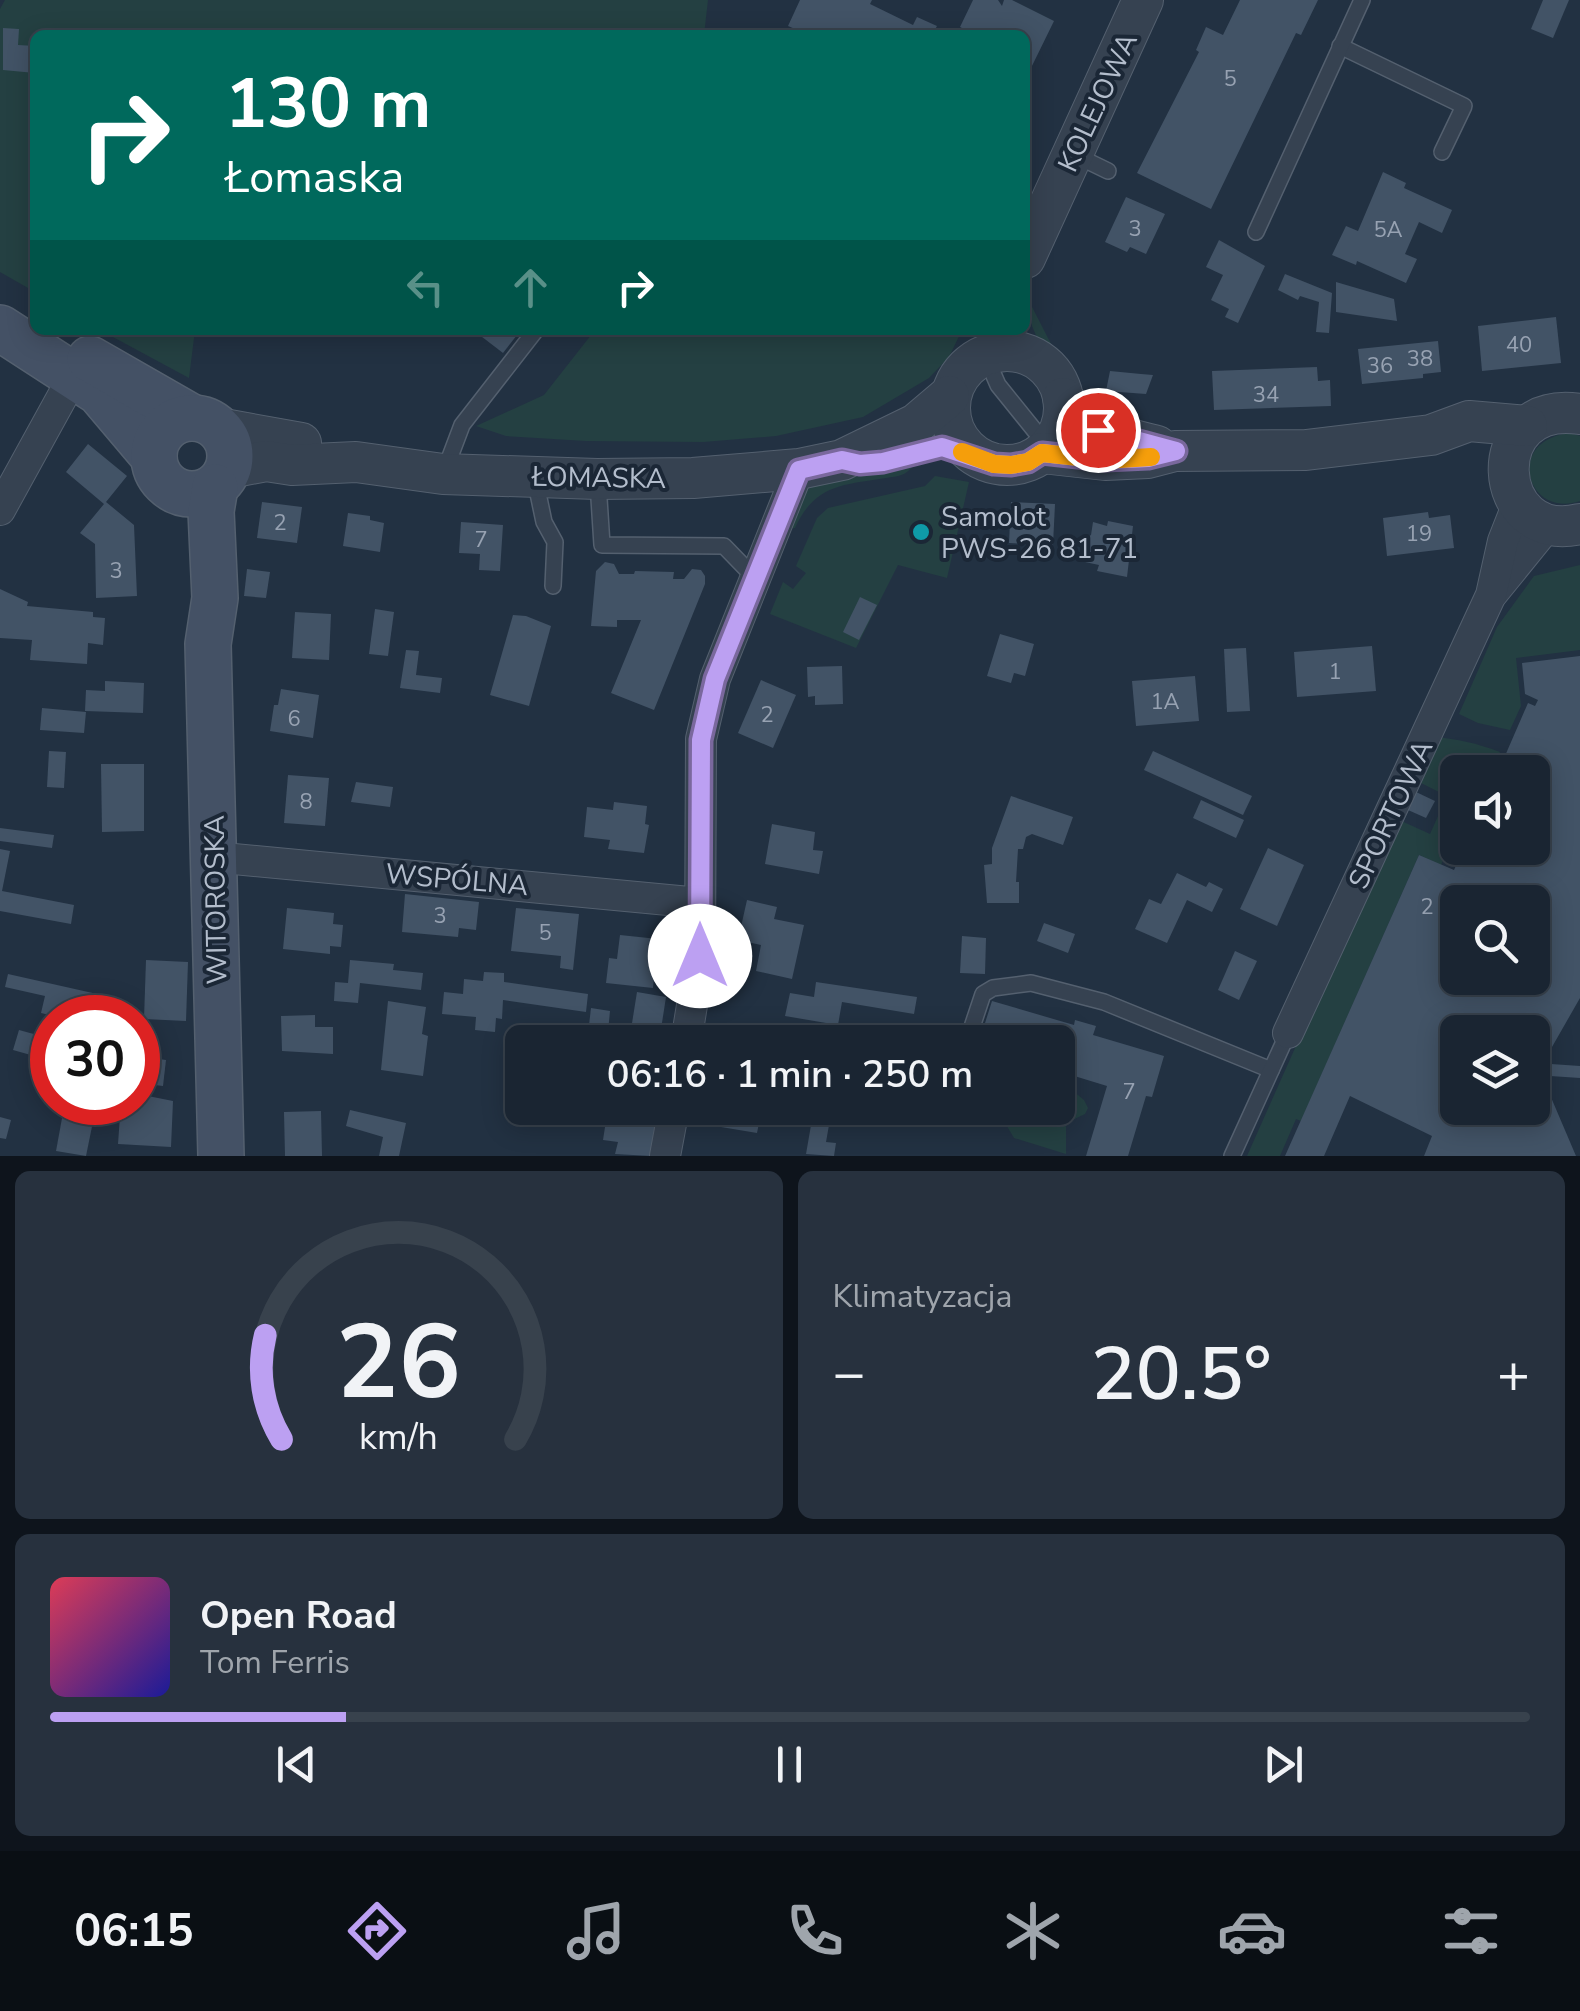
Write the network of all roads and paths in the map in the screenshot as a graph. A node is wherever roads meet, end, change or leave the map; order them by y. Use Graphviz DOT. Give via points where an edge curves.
graph roads {
  1 [pos="1143,0"];
  2 [pos="1362,0"];
  3 [pos="1340,46"];
  4 [pos="1442,152"];
  5 [pos="1256,232"];
  6 [pos="1030,251"];
  7 [pos="0,306"];
  8 [pos="30,323"];
  9 [pos="0,328"];
  10 [pos="46,335"];
  11 [pos="532,335"];
  12 [pos="1025,343"];
  13 [pos="981,349"];
  14 [pos="80,364"];
  15 [pos="950,396"];
  16 [pos="1064,398"];
  17 [pos="1580,414"];
  18 [pos="1527,426"];
  19 [pos="1431,435"];
  20 [pos="214,450"];
  21 [pos="1045,450"];
  22 [pos="1176,451"];
  23 [pos="978,458"];
  24 [pos="842,460"];
  25 [pos="159,470"];
  26 [pos="799,470"];
  27 [pos="444,474"];
  28 [pos="535,477"];
  29 [pos="597,479"];
  30 [pos="1539,505"];
  31 [pos="0,510"];
  32 [pos="757,580"];
  33 [pos="553,586"];
  34 [pos="208,644"];
  35 [pos="213,857"];
  36 [pos="700,903"];
  37 [pos="689,1025"];
  38 [pos="973,1025"];
  39 [pos="1288,1033"];
  40 [pos="1271,1070"];
  41 [pos="671,1125"];
  42 [pos="222,1156"];
  43 [pos="665,1156"];
  44 [pos="1232,1156"];
  1 -- 6 [label="street, KOLEJOWA" via="1090,162"];
  2 -- 3 [label="lane"];
  3 -- 4 [label="lane" via="1464,106"];
  3 -- 5 [label="lane"];
  7 -- 8 [label="main road"];
  9 -- 14 [label="main road"];
  10 -- 14 [label="main road"];
  11 -- 27 [label="lane" via="462,425"];
  12 -- 13 [label="street, ŁOMASKA"];
  12 -- 16 [label="street, ŁOMASKA"];
  13 -- 15 [label="street, ŁOMASKA"];
  13 -- 21 [label="lane"];
  14 -- 20 [label="main road" via="146,394"];
  14 -- 25 [label="main road, WITOROSKA"];
  14 -- 31 [label="street"];
  15 -- 23 [label="street" via="955,434"];
  15 -- 24 [label="street, ŁOMASKA" via="916,424"];
  16 -- 21 [label="street" via="1060,429"];
  16 -- 22 [label="street, ŁOMASKA" via="1084,423"];
  17 -- 18 [label="street, ŁOMASKA" via="1552,413"];
  18 -- 19 [label="street, ŁOMASKA" via="1469,421"];
  18 -- 30 [label="street" via="1512,445"];
  19 -- 22 [label="street, ŁOMASKA" via="1306,450"];
  19 -- 30 [label="street, ŁOMASKA" via="1471,446"];
  20 -- 25 [label="main road" via="201,494 186,494"];
  20 -- 25 [label="main road" via="174,422 155,447"];
  20 -- 27 [label="street, ŁOMASKA" via="292,465 356,462"];
  20 -- 34 [label="main road, WITOROSKA" via="215,598"];
  21 -- 22 [label="street, ŁOMASKA" via="1105,460"];
  21 -- 23 [label="street, ŁOMASKA" via="1011,465"];
  23 -- 24 [label="street, ŁOMASKA" via="942,447 883,462"];
  24 -- 26 [label="street, ŁOMASKA"];
  25 -- 34 [label="main road, WITOROSKA" via="182,530"];
  26 -- 29 [label="street, ŁOMASKA"];
  26 -- 32 [label="street"];
  27 -- 28 [label="street, ŁOMASKA"];
  28 -- 29 [label="street, ŁOMASKA"];
  28 -- 33 [label="lane" via="555,542"];
  29 -- 32 [label="lane" via="602,545 724,546"];
  30 -- 39 [label="street, SPORTOWA" via="1503,542 1491,595"];
  32 -- 36 [label="street" via="715,679 701,740"];
  34 -- 35 [label="main road, WITOROSKA"];
  35 -- 36 [label="street, WSPÓLNA"];
  35 -- 42 [label="main road, WITOROSKA"];
  36 -- 37 [label="street"];
  38 -- 40 [label="lane" via="983,994 1031,983 1104,1002"];
  39 -- 40 [label="lane"];
  40 -- 44 [label="lane"];
  41 -- 43 [label="street"];
}
